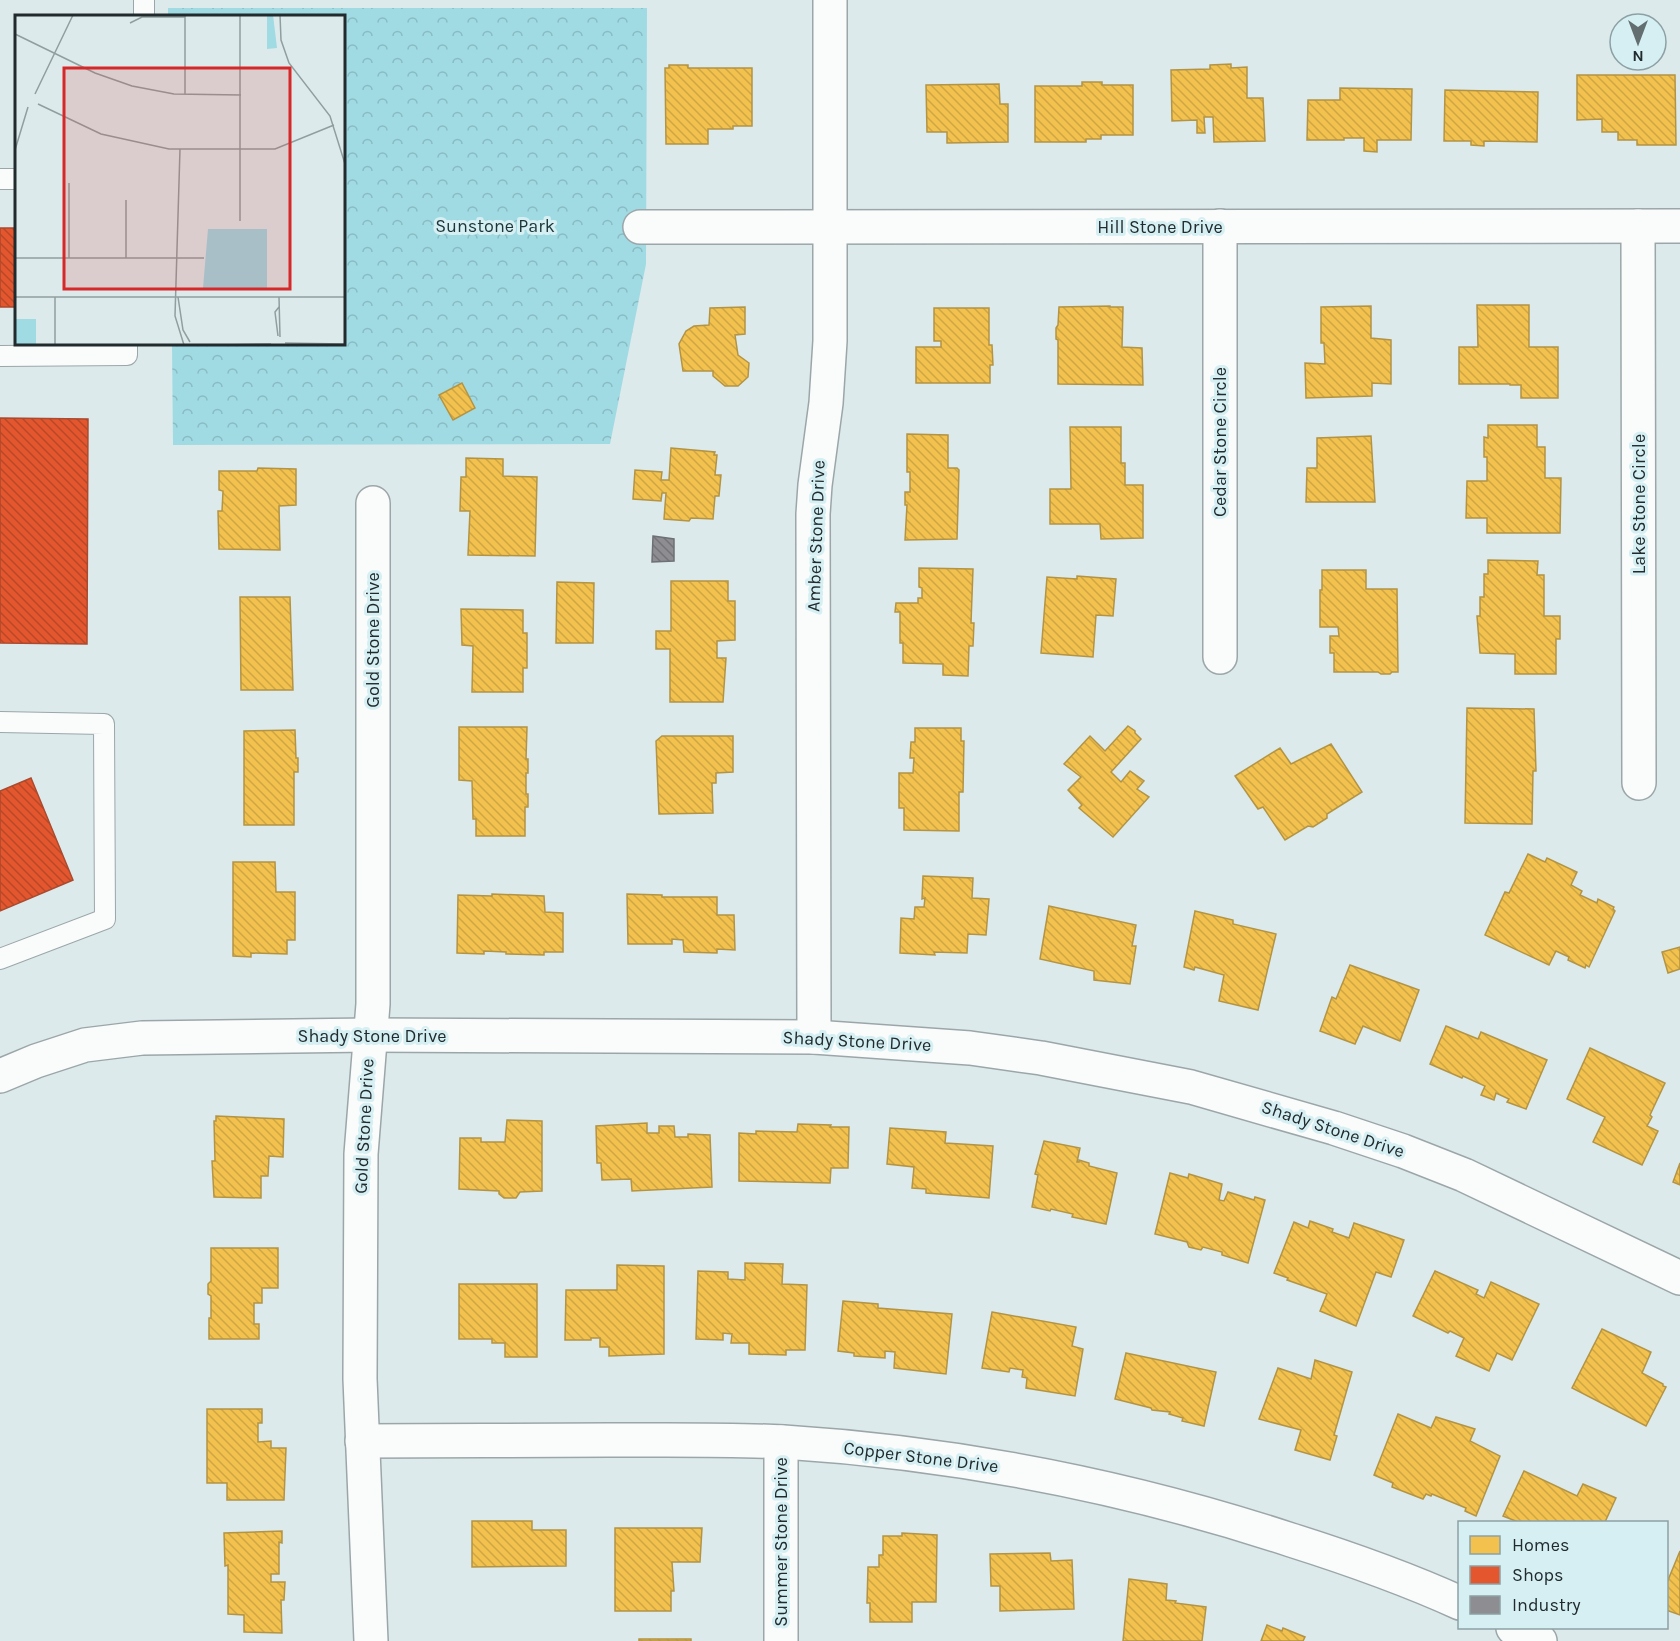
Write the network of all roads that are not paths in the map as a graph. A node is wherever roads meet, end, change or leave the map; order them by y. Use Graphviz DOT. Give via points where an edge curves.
graph roads {
  1 [pos="830,0"];
  2 [pos="1220,226"];
  3 [pos="1638,226"];
  4 [pos="1680,226"];
  5 [pos="640,227"];
  6 [pos="831,227"];
  7 [pos="128,345"];
  8 [pos="0,356"];
  9 [pos="373,503"];
  10 [pos="1220,657"];
  11 [pos="0,722"];
  12 [pos="1639,783"];
  13 [pos="0,959"];
  14 [pos="370,1035"];
  15 [pos="814,1036"];
  16 [pos="0,1076"];
  17 [pos="1680,1278"];
  18 [pos="362,1440"];
  19 [pos="781,1442"];
  20 [pos="1458,1602"];
  21 [pos="1515,1629"];
  22 [pos="371,1641"];
  23 [pos="781,1641"];
  24 [pos="1540,1641"];
  1 -- 6 [label="street, Amber Stone Drive"];
  2 -- 3 [label="street, Hill Stone Drive"];
  2 -- 6 [label="street, Hill Stone Drive"];
  2 -- 10 [label="street, Cedar Stone Circle"];
  3 -- 4 [label="street, Hill Stone Drive"];
  3 -- 12 [label="street, Lake Stone Circle"];
  5 -- 6 [label="street, Hill Stone Drive"];
  6 -- 15 [label="street, Amber Stone Drive" via="829,374 813,514"];
  7 -- 8 [label="lane" via="127,355"];
  9 -- 14 [label="street, Gold Stone Drive"];
  11 -- 13 [label="lane" via="104,724 105,920"];
  14 -- 15 [label="street, Shady Stone Drive"];
  14 -- 16 [label="street, Shady Stone Drive" via="111,1041 60,1052"];
  14 -- 18 [label="street, Gold Stone Drive" via="360,1196"];
  15 -- 17 [label="street, Shady Stone Drive" via="970,1048 1041,1058 1191,1087 1263,1106 1464,1175"];
  18 -- 19 [label="street, Copper Stone Drive"];
  18 -- 22 [label="street, Gold Stone Drive"];
  19 -- 20 [label="street, Copper Stone Drive" via="934,1457 1091,1485 1242,1524 1384,1572"];
  19 -- 23 [label="street, Summer Stone Drive"];
  21 -- 24 [label="street"];
}
